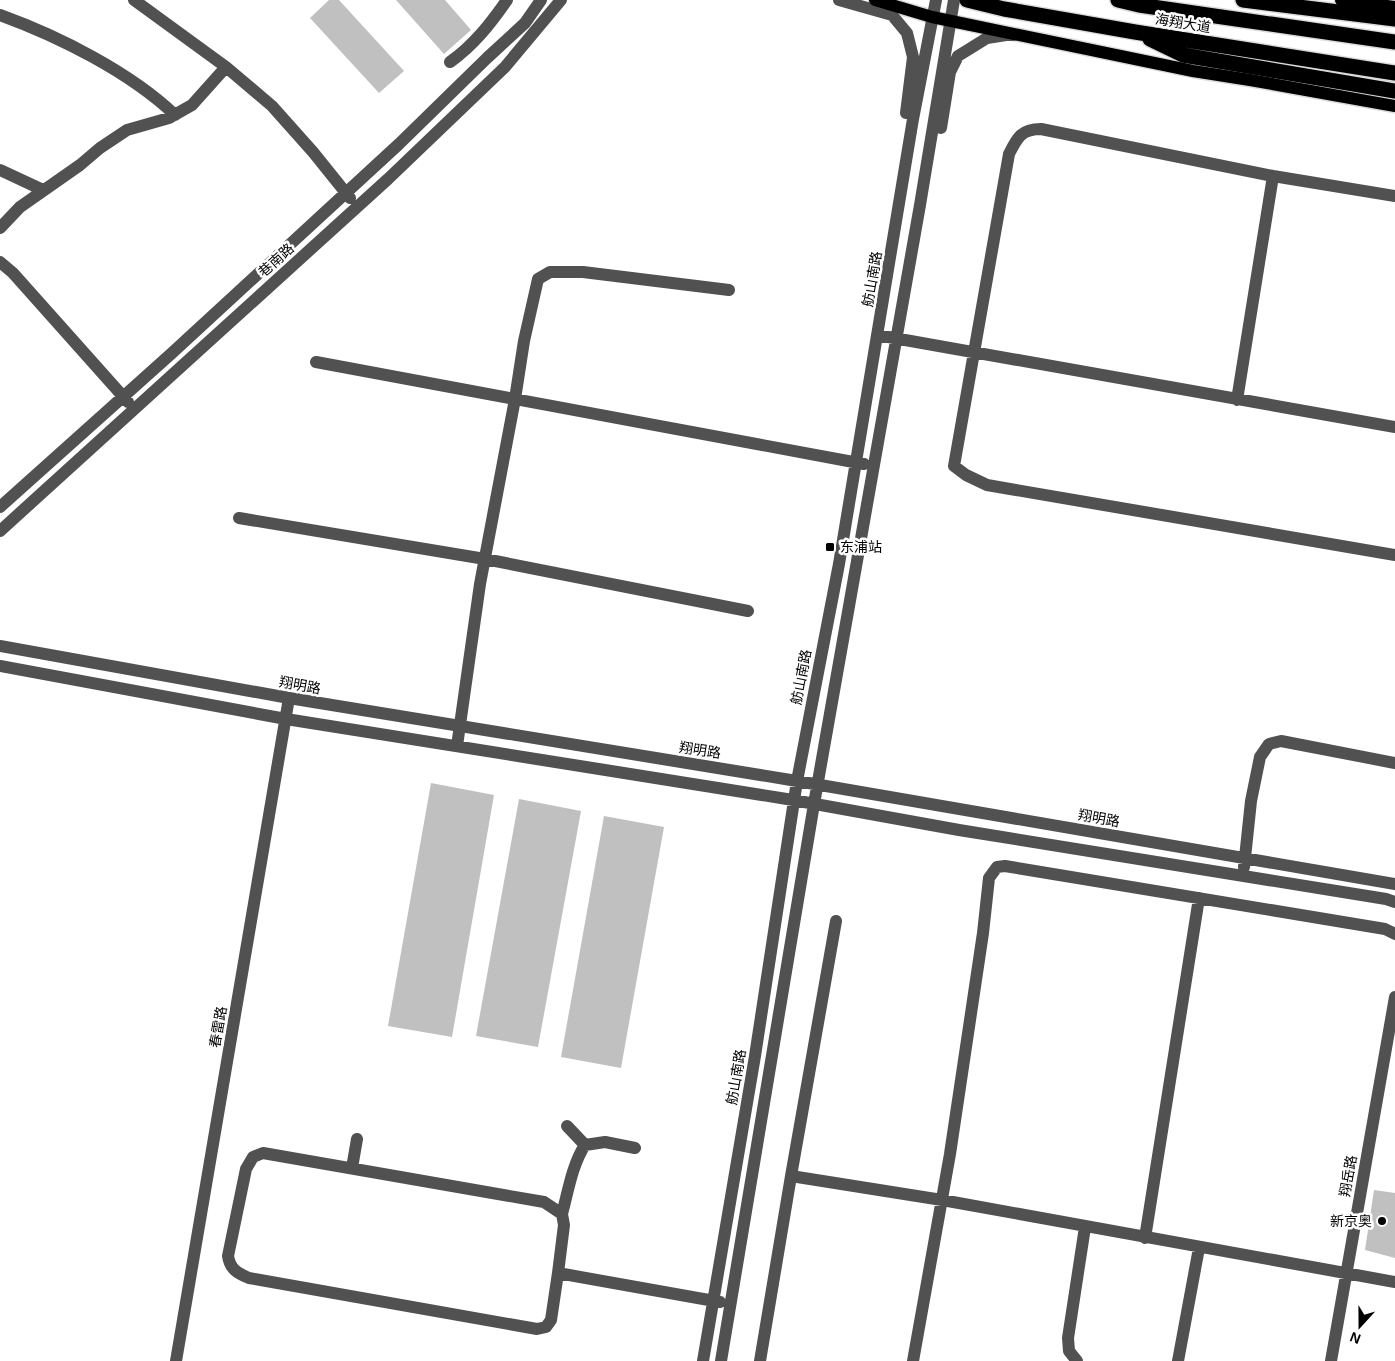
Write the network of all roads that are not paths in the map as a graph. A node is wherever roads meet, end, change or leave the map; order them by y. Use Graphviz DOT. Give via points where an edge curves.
graph roads {
  1 [pos="134,0"];
  2 [pos="507,0"];
  3 [pos="540,0"];
  4 [pos="561,0"];
  5 [pos="839,0"];
  6 [pos="875,0"];
  7 [pos="936,0"];
  8 [pos="954,0"];
  9 [pos="967,0"];
  10 [pos="1118,0"];
  11 [pos="1243,0"];
  12 [pos="1341,0"];
  13 [pos="1145,2"];
  14 [pos="1395,7"];
  15 [pos="0,14"];
  16 [pos="932,17"];
  17 [pos="1395,19"];
  18 [pos="950,20"];
  19 [pos="1135,32"];
  20 [pos="1028,37"];
  21 [pos="1395,42"];
  22 [pos="450,62"];
  23 [pos="226,67"];
  24 [pos="1395,73"];
  25 [pos="1395,91"];
  26 [pos="1395,106"];
  27 [pos="175,115"];
  28 [pos="0,170"];
  29 [pos="1273,176"];
  30 [pos="43,190"];
  31 [pos="346,192"];
  32 [pos="1395,196"];
  33 [pos="900,201"];
  34 [pos="920,205"];
  35 [pos="357,207"];
  36 [pos="0,228"];
  37 [pos="0,262"];
  38 [pos="728,290"];
  39 [pos="878,335"];
  40 [pos="896,338"];
  41 [pos="974,352"];
  42 [pos="316,362"];
  43 [pos="123,396"];
  44 [pos="515,399"];
  45 [pos="1237,400"];
  46 [pos="134,410"];
  47 [pos="1395,427"];
  48 [pos="856,462"];
  49 [pos="874,466"];
  50 [pos="0,507"];
  51 [pos="238,518"];
  52 [pos="0,531"];
  53 [pos="1395,555"];
  54 [pos="485,559"];
  55 [pos="748,611"];
  56 [pos="0,646"];
  57 [pos="0,666"];
  58 [pos="289,698"];
  59 [pos="286,719"];
  60 [pos="460,726"];
  61 [pos="457,746"];
  62 [pos="1395,763"];
  63 [pos="797,781"];
  64 [pos="817,785"];
  65 [pos="793,800"];
  66 [pos="814,804"];
  67 [pos="1246,858"];
  68 [pos="1243,877"];
  69 [pos="1395,884"];
  70 [pos="1199,898"];
  71 [pos="1395,902"];
  72 [pos="836,921"];
  73 [pos="1395,934"];
  74 [pos="1395,997"];
  75 [pos="567,1126"];
  76 [pos="357,1139"];
  77 [pos="585,1145"];
  78 [pos="635,1148"];
  79 [pos="352,1168"];
  80 [pos="791,1176"];
  81 [pos="942,1200"];
  82 [pos="562,1214"];
  83 [pos="1085,1227"];
  84 [pos="1145,1238"];
  85 [pos="1200,1248"];
  86 [pos="558,1273"];
  87 [pos="1346,1274"];
  88 [pos="1395,1282"];
  89 [pos="713,1301"];
  90 [pos="730,1304"];
  91 [pos="176,1361"];
  92 [pos="702,1361"];
  93 [pos="720,1361"];
  94 [pos="760,1361"];
  95 [pos="913,1361"];
  96 [pos="1077,1361"];
  97 [pos="1178,1361"];
  98 [pos="1331,1361"];
  1 -- 23 [label="street"];
  2 -- 22 [label="street" via="466,50"];
  3 -- 31 [label="street, 巷南路" via="525,23"];
  4 -- 35 [label="street, 巷南路" via="505,67"];
  5 -- 33 [label="street" via="892,15 907,33 913,57 900,156"];
  6 -- 16 [label="main road"];
  7 -- 16 [label="street, 舫山南路"];
  8 -- 18 [label="street"];
  9 -- 19 [label="highway, 海翔大道"];
  10 -- 13 [label="highway, 海翔大道"];
  11 -- 17 [label="highway"];
  12 -- 14 [label="main road"];
  13 -- 21 [label="highway, 海翔大道"];
  15 -- 27 [label="street" via="41,30 82,52 141,88"];
  16 -- 18 [label="main road"];
  16 -- 33 [label="street, 舫山南路"];
  18 -- 20 [label="main road"];
  18 -- 34 [label="street"];
  19 -- 24 [label="highway, 海翔大道"];
  19 -- 25 [label="highway" via="1183,55"];
  20 -- 26 [label="main road" via="1193,72"];
  20 -- 34 [label="street" via="1006,35 987,38 958,56 950,72 934,161"];
  23 -- 27 [label="street" via="192,105"];
  23 -- 31 [label="street" via="272,106"];
  27 -- 30 [label="street" via="127,130"];
  28 -- 30 [label="street"];
  29 -- 32 [label="street"];
  29 -- 41 [label="street" via="1030,129 1017,138 1009,154"];
  29 -- 45 [label="street"];
  30 -- 36 [label="street"];
  31 -- 35 [label="street"];
  31 -- 43 [label="street, 巷南路"];
  33 -- 39 [label="street, 舫山南路"];
  34 -- 40 [label="street"];
  35 -- 46 [label="street, 巷南路"];
  37 -- 43 [label="street"];
  38 -- 44 [label="street" via="583,272 550,272 538,279"];
  39 -- 40 [label="street"];
  39 -- 48 [label="street, 舫山南路"];
  40 -- 41 [label="street"];
  40 -- 49 [label="street"];
  41 -- 45 [label="street"];
  41 -- 53 [label="street" via="954,466 966,475 987,485"];
  42 -- 44 [label="street"];
  43 -- 46 [label="street"];
  43 -- 50 [label="street, 巷南路"];
  44 -- 48 [label="street"];
  44 -- 54 [label="street"];
  45 -- 47 [label="street"];
  46 -- 52 [label="street, 巷南路"];
  48 -- 49 [label="street"];
  48 -- 63 [label="street, 舫山南路"];
  49 -- 64 [label="street"];
  51 -- 54 [label="street"];
  54 -- 55 [label="street"];
  54 -- 60 [label="street"];
  56 -- 58 [label="street, 翔明路"];
  57 -- 59 [label="street"];
  58 -- 59 [label="street, 春雷路"];
  58 -- 60 [label="street, 翔明路"];
  59 -- 61 [label="street"];
  59 -- 91 [label="street, 春雷路"];
  60 -- 61 [label="street"];
  60 -- 63 [label="street, 翔明路"];
  61 -- 65 [label="street"];
  62 -- 67 [label="street" via="1281,741 1269,744 1260,756 1251,801"];
  63 -- 64 [label="street, 翔明路"];
  63 -- 65 [label="street, 舫山南路"];
  64 -- 66 [label="street"];
  64 -- 67 [label="street, 翔明路"];
  65 -- 66 [label="street"];
  65 -- 89 [label="street, 舫山南路" via="755,1056"];
  66 -- 68 [label="street"];
  66 -- 90 [label="street"];
  67 -- 68 [label="street"];
  67 -- 69 [label="street, 翔明路"];
  68 -- 71 [label="street"];
  70 -- 73 [label="street" via="1385,929"];
  70 -- 81 [label="street" via="997,867 989,878 984,933"];
  70 -- 84 [label="street"];
  72 -- 80 [label="street"];
  74 -- 87 [label="street, 翔岳路"];
  75 -- 77 [label="street"];
  76 -- 79 [label="street"];
  77 -- 78 [label="street" via="605,1142"];
  77 -- 82 [label="street" via="572,1175"];
  79 -- 82 [label="street" via="544,1202"];
  79 -- 86 [label="street" via="263,1153 253,1157 246,1169 229,1264 237,1273 249,1278 537,1329 546,1327 550,1320"];
  80 -- 81 [label="street"];
  80 -- 94 [label="street"];
  81 -- 83 [label="street"];
  81 -- 95 [label="street"];
  82 -- 86 [label="street" via="564,1225"];
  83 -- 84 [label="street"];
  83 -- 96 [label="street" via="1068,1338 1069,1350"];
  84 -- 85 [label="street"];
  85 -- 87 [label="street"];
  85 -- 97 [label="street"];
  86 -- 89 [label="street"];
  87 -- 88 [label="street"];
  87 -- 98 [label="street, 翔岳路"];
  89 -- 90 [label="street"];
  89 -- 92 [label="street, 舫山南路"];
  90 -- 93 [label="street"];
}
